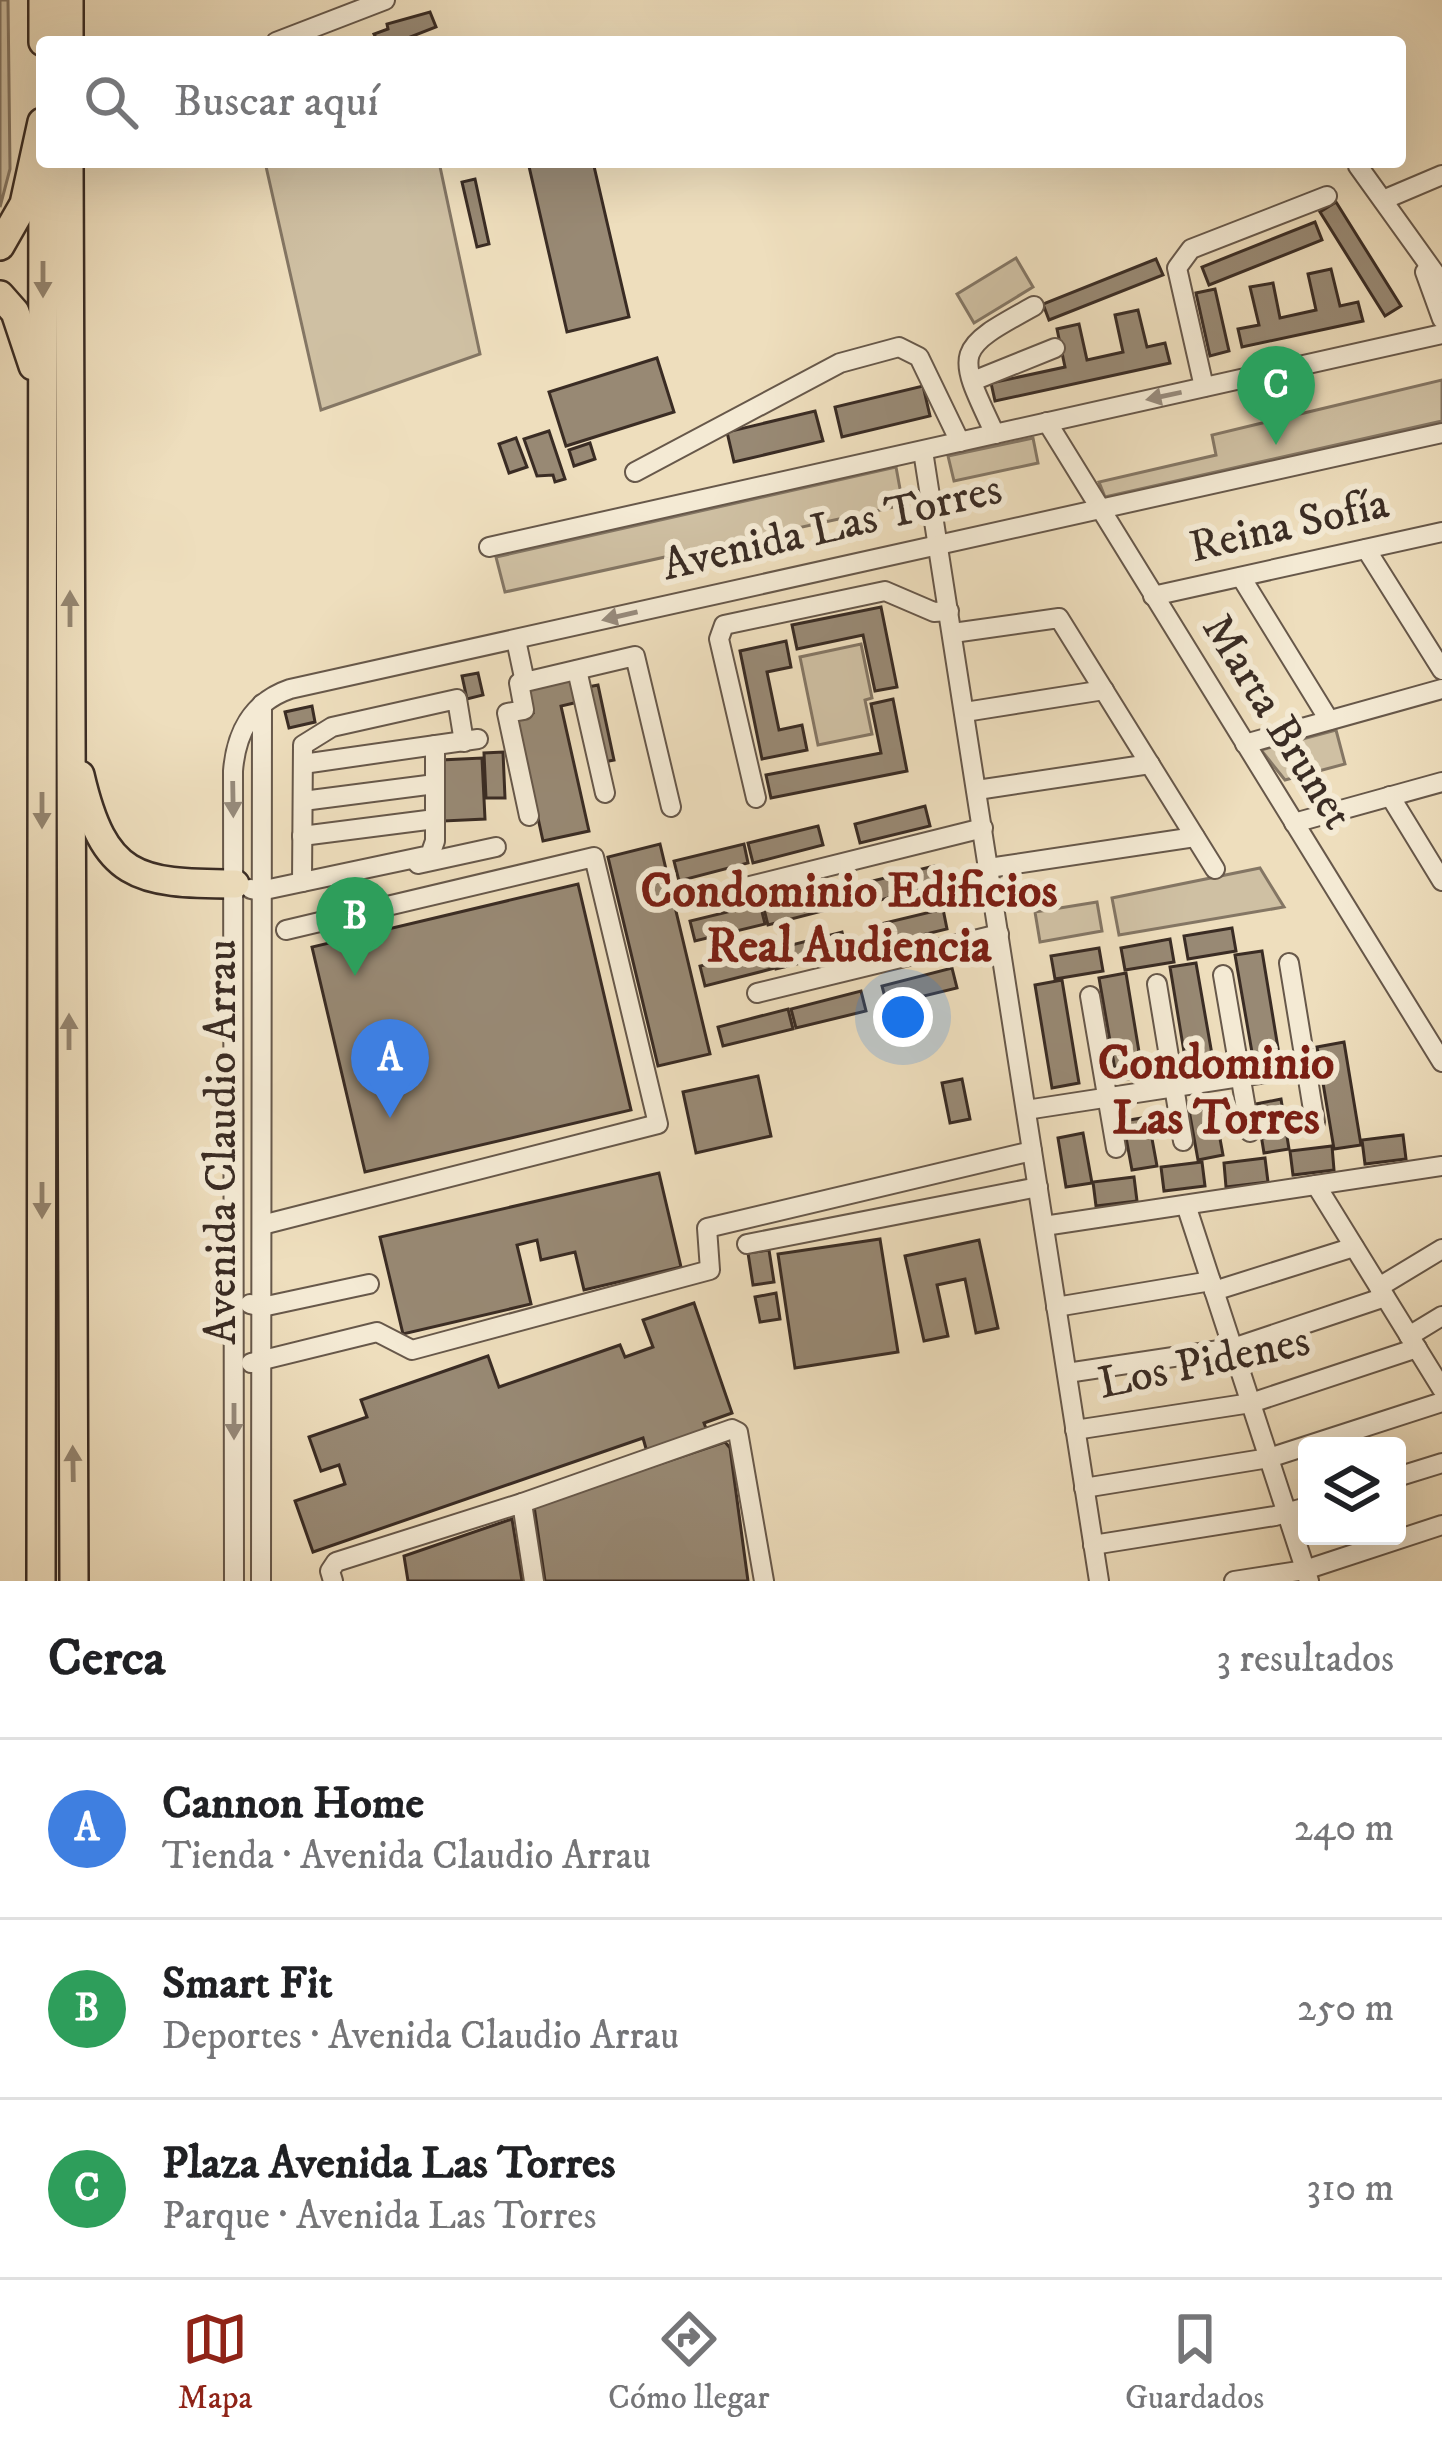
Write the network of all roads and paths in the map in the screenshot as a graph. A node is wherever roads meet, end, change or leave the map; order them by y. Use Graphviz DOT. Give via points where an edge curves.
graph roads {
  1 [pos="43,0"];
  2 [pos="69,0"];
  3 [pos="385,0"];
  4 [pos="43,36"];
  5 [pos="69,36"];
  6 [pos="292,36"];
  7 [pos="36,152"];
  8 [pos="43,168"];
  9 [pos="69,168"];
  10 [pos="1359,168"];
  11 [pos="1442,175"];
  12 [pos="1327,196"];
  13 [pos="1383,200"];
  14 [pos="1415,244"];
  15 [pos="0,246"];
  16 [pos="1442,283"];
  17 [pos="0,295"];
  18 [pos="1034,306"];
  19 [pos="1442,319"];
  20 [pos="1442,334"];
  21 [pos="1054,349"];
  22 [pos="973,382"];
  23 [pos="1204,387"];
  24 [pos="43,408"];
  25 [pos="1046,422"];
  26 [pos="1442,433"];
  27 [pos="995,434"];
  28 [pos="960,442"];
  29 [pos="923,451"];
  30 [pos="635,472"];
  31 [pos="1098,507"];
  32 [pos="1442,532"];
  33 [pos="939,544"];
  34 [pos="489,547"];
  35 [pos="1366,549"];
  36 [pos="1241,577"];
  37 [pos="1154,596"];
  38 [pos="949,610"];
  39 [pos="953,633"];
  40 [pos="516,640"];
  41 [pos="577,670"];
  42 [pos="1442,670"];
  43 [pos="525,682"];
  44 [pos="1442,689"];
  45 [pos="1104,690"];
  46 [pos="256,711"];
  47 [pos="965,712"];
  48 [pos="1329,720"];
  49 [pos="70,726"];
  50 [pos="1245,743"];
  51 [pos="435,746"];
  52 [pos="303,764"];
  53 [pos="1150,764"];
  54 [pos="1442,782"];
  55 [pos="435,784"];
  56 [pos="977,790"];
  57 [pos="604,794"];
  58 [pos="1390,796"];
  59 [pos="756,798"];
  60 [pos="303,802"];
  61 [pos="670,807"];
  62 [pos="529,816"];
  63 [pos="435,819"];
  64 [pos="1294,823"];
  65 [pos="982,828"];
  66 [pos="302,836"];
  67 [pos="1195,836"];
  68 [pos="496,847"];
  69 [pos="368,868"];
  70 [pos="989,868"];
  71 [pos="1215,868"];
  72 [pos="1442,881"];
  73 [pos="302,882"];
  74 [pos="247,888"];
  75 [pos="742,888"];
  76 [pos="286,930"];
  77 [pos="999,934"];
  78 [pos="1289,963"];
  79 [pos="1223,974"];
  80 [pos="1157,984"];
  81 [pos="757,993"];
  82 [pos="1090,996"];
  83 [pos="1442,1061"];
  84 [pos="1306,1067"];
  85 [pos="1240,1078"];
  86 [pos="1174,1088"];
  87 [pos="1107,1098"];
  88 [pos="1026,1110"];
  89 [pos="1315,1122"];
  90 [pos="1250,1132"];
  91 [pos="1184,1141"];
  92 [pos="1115,1148"];
  93 [pos="1033,1151"];
  94 [pos="1442,1166"];
  95 [pos="1316,1185"];
  96 [pos="1038,1187"];
  97 [pos="1186,1205"];
  98 [pos="262,1225"];
  99 [pos="1044,1226"];
  100 [pos="747,1244"];
  101 [pos="1354,1247"];
  102 [pos="1442,1249"];
  103 [pos="369,1284"];
  104 [pos="1213,1286"];
  105 [pos="1382,1292"];
  106 [pos="234,1299"];
  107 [pos="1056,1306"];
  108 [pos="262,1307"];
  109 [pos="1442,1316"];
  110 [pos="1413,1342"];
  111 [pos="1233,1348"];
  112 [pos="262,1361"];
  113 [pos="234,1366"];
  114 [pos="1066,1373"];
  115 [pos="1441,1389"];
  116 [pos="1251,1402"];
  117 [pos="1076,1430"];
  118 [pos="1269,1458"];
  119 [pos="1442,1463"];
  120 [pos="1406,1475"];
  121 [pos="1084,1488"];
  122 [pos="522,1503"];
  123 [pos="1298,1510"];
  124 [pos="1287,1513"];
  125 [pos="1442,1525"];
  126 [pos="1094,1545"];
  127 [pos="1307,1575"];
  128 [pos="40,1581"];
  129 [pos="74,1581"];
  130 [pos="234,1581"];
  131 [pos="261,1581"];
  132 [pos="333,1581"];
  133 [pos="534,1581"];
  134 [pos="764,1581"];
  135 [pos="1099,1581"];
  136 [pos="1234,1581"];
  1 -- 4 [label="highway"];
  2 -- 5 [label="highway"];
  3 -- 6 [label="street"];
  7 -- 15 [label="highway" via="29,188"];
  8 -- 24 [label="highway, one-way"];
  49 -- 9 [label="highway, one-way"];
  10 -- 13 [label="street"];
  11 -- 13 [label="street"];
  12 -- 23 [label="street" via="1183,257 1178,268"];
  13 -- 14 [label="street"];
  14 -- 16 [label="street"];
  14 -- 19 [label="street"];
  17 -- 24 [label="highway" via="25,336"];
  18 -- 22 [label="street" via="971,345"];
  20 -- 23 [label="street, Avenida Las Torres"];
  21 -- 22 [label="street"];
  22 -- 27 [label="street"];
  23 -- 25 [label="street, Avenida Las Torres, one-way"];
  24 -- 128 [label="highway, one-way"];
  25 -- 27 [label="street, Avenida Las Torres"];
  25 -- 31 [label="street, Marta Brunet"];
  26 -- 31 [label="street, Avenida Las Torres"];
  27 -- 28 [label="street, Avenida Las Torres"];
  28 -- 29 [label="street, Avenida Las Torres"];
  28 -- 30 [label="street" via="919,358 899,347 840,363"];
  29 -- 33 [label="street"];
  29 -- 34 [label="street, Avenida Las Torres"];
  31 -- 33 [label="street, Avenida Las Torres"];
  31 -- 37 [label="street, Marta Brunet"];
  32 -- 35 [label="street, Reina Sofía"];
  33 -- 38 [label="street"];
  33 -- 40 [label="street, Avenida Las Torres, one-way"];
  35 -- 36 [label="street, Reina Sofía"];
  35 -- 42 [label="street"];
  36 -- 37 [label="street, Reina Sofía"];
  36 -- 48 [label="street"];
  37 -- 50 [label="street, Marta Brunet"];
  38 -- 39 [label="street"];
  38 -- 59 [label="street" via="934,612 885,591 719,629"];
  39 -- 45 [label="street" via="1059,618"];
  39 -- 47 [label="street"];
  40 -- 43 [label="street"];
  40 -- 46 [label="street, Avenida Las Torres" via="290,689"];
  41 -- 43 [label="street"];
  41 -- 57 [label="street"];
  41 -- 61 [label="street" via="635,656"];
  43 -- 62 [label="street" via="524,710 507,713"];
  44 -- 48 [label="street"];
  45 -- 47 [label="street"];
  45 -- 53 [label="street"];
  46 -- 74 [label="street, Avenida Claudio Arrau"];
  46 -- 74 [label="street, Avenida Claudio Arrau, one-way" via="232,772"];
  47 -- 56 [label="street"];
  48 -- 50 [label="street"];
  49 -- 74 [label="highway" via="89,812 116,857 161,882"];
  129 -- 49 [label="highway, one-way"];
  50 -- 64 [label="street, Marta Brunet"];
  51 -- 52 [label="street"];
  51 -- 52 [label="street" via="471,741 457,699 332,727 303,745"];
  51 -- 55 [label="street"];
  52 -- 60 [label="street"];
  53 -- 56 [label="street"];
  53 -- 67 [label="street"];
  54 -- 58 [label="street"];
  55 -- 60 [label="street"];
  55 -- 63 [label="street"];
  56 -- 65 [label="street"];
  58 -- 64 [label="street"];
  58 -- 72 [label="street"];
  60 -- 66 [label="street"];
  63 -- 66 [label="street"];
  63 -- 69 [label="street" via="430,854"];
  64 -- 83 [label="street, Marta Brunet"];
  65 -- 70 [label="street"];
  65 -- 75 [label="street"];
  66 -- 73 [label="street"];
  67 -- 70 [label="street"];
  67 -- 71 [label="street"];
  68 -- 69 [label="street" via="369,876"];
  69 -- 73 [label="street"];
  70 -- 77 [label="street"];
  73 -- 74 [label="street"];
  74 -- 98 [label="street, Avenida Claudio Arrau"];
  74 -- 106 [label="street, Avenida Claudio Arrau"];
  76 -- 98 [label="street" via="593,857 658,1124"];
  77 -- 81 [label="street"];
  77 -- 88 [label="street"];
  78 -- 84 [label="street"];
  79 -- 85 [label="street"];
  80 -- 86 [label="street"];
  82 -- 87 [label="street"];
  84 -- 85 [label="street"];
  84 -- 89 [label="street"];
  85 -- 86 [label="street"];
  85 -- 90 [label="street"];
  86 -- 87 [label="street"];
  86 -- 91 [label="street"];
  87 -- 88 [label="street"];
  87 -- 92 [label="street"];
  88 -- 93 [label="street"];
  93 -- 96 [label="street"];
  93 -- 112 [label="street" via="707,1228 710,1270 412,1350 377,1332"];
  94 -- 95 [label="street"];
  95 -- 97 [label="street"];
  95 -- 101 [label="street"];
  96 -- 99 [label="street"];
  96 -- 100 [label="street"];
  97 -- 99 [label="street"];
  97 -- 104 [label="street"];
  98 -- 108 [label="street, Avenida Claudio Arrau"];
  99 -- 107 [label="street"];
  101 -- 104 [label="street"];
  101 -- 105 [label="street"];
  102 -- 105 [label="street"];
  103 -- 108 [label="street"];
  104 -- 107 [label="street"];
  104 -- 111 [label="street"];
  105 -- 110 [label="street"];
  105 -- 111 [label="street"];
  106 -- 108 [label="street"];
  106 -- 113 [label="street, Avenida Claudio Arrau"];
  107 -- 114 [label="street"];
  108 -- 112 [label="street, Avenida Claudio Arrau"];
  109 -- 110 [label="street, Los Pidenes"];
  110 -- 115 [label="street"];
  110 -- 116 [label="street, Los Pidenes"];
  111 -- 114 [label="street"];
  111 -- 116 [label="street"];
  112 -- 113 [label="street"];
  112 -- 131 [label="street, Avenida Claudio Arrau"];
  113 -- 130 [label="street, Avenida Claudio Arrau, one-way"];
  114 -- 117 [label="street"];
  115 -- 118 [label="street"];
  116 -- 117 [label="street, Los Pidenes"];
  116 -- 118 [label="street"];
  117 -- 121 [label="street"];
  118 -- 121 [label="street"];
  118 -- 124 [label="street"];
  119 -- 120 [label="street"];
  121 -- 126 [label="street"];
  122 -- 132 [label="street" via="336,1562"];
  122 -- 133 [label="street"];
  122 -- 134 [label="street" via="732,1429"];
  123 -- 124 [label="street"];
  124 -- 126 [label="street"];
  124 -- 127 [label="street"];
  125 -- 127 [label="street"];
  126 -- 135 [label="street"];
  127 -- 136 [label="street"];
}
